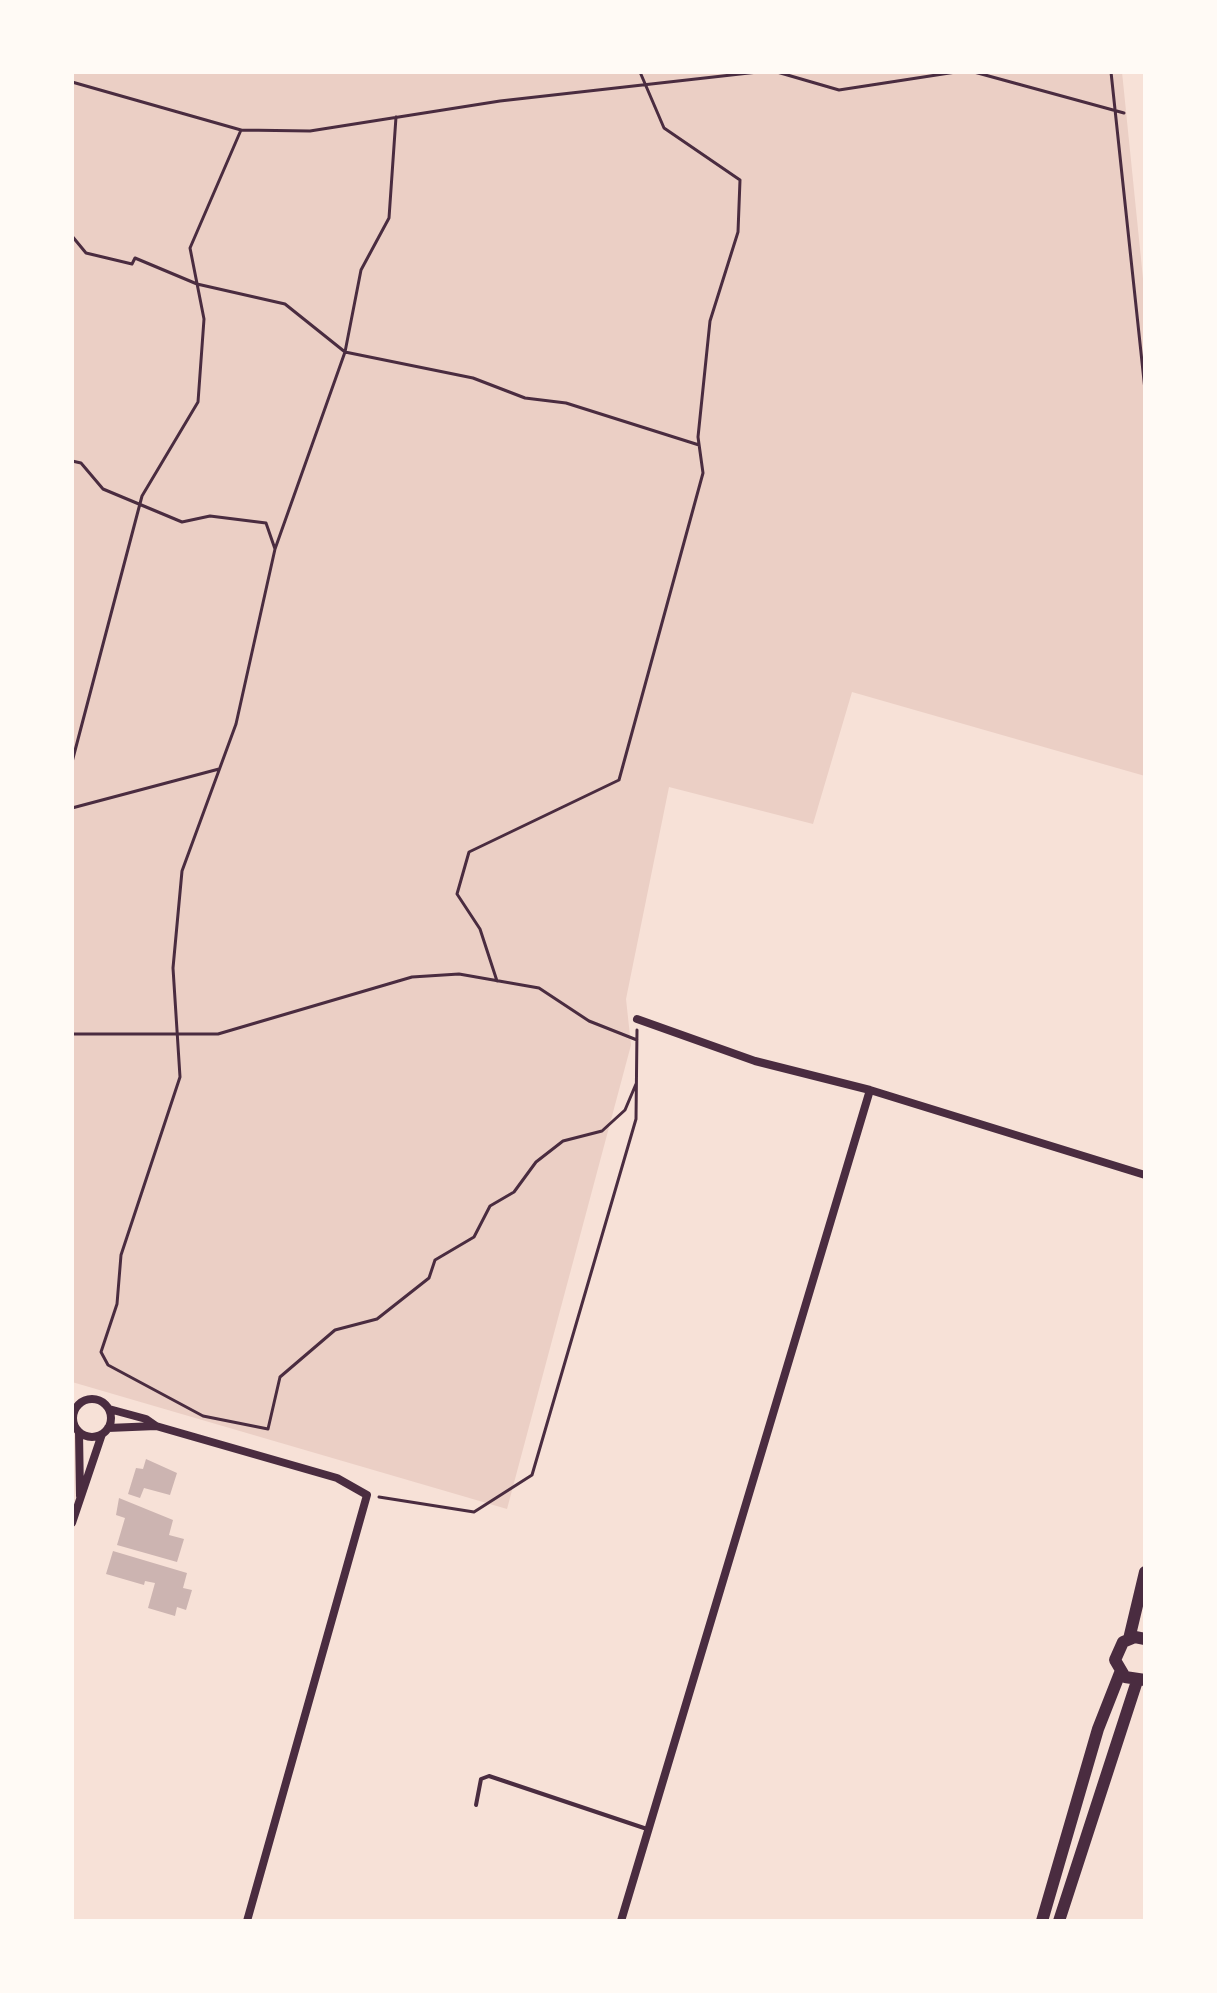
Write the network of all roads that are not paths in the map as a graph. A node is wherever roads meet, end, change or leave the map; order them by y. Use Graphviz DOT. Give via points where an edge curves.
graph roads {
  1 [pos="637,1019"];
  2 [pos="870,1090"];
  3 [pos="1145,1175"];
  4 [pos="74,1408"];
  5 [pos="109,1409"];
  6 [pos="156,1426"];
  7 [pos="76,1429"];
  8 [pos="105,1431"];
  9 [pos="80,1496"];
  10 [pos="72,1523"];
  11 [pos="1145,1572"];
  12 [pos="1129,1639"];
  13 [pos="1145,1639"];
  14 [pos="1120,1673"];
  15 [pos="1141,1681"];
  16 [pos="476,1805"];
  17 [pos="649,1829"];
  18 [pos="247,1921"];
  19 [pos="621,1921"];
  20 [pos="1042,1921"];
  21 [pos="1059,1921"];
  1 -- 2 [label="street" via="755,1061"];
  2 -- 3 [label="street"];
  2 -- 17 [label="street"];
  4 -- 5 [label="street" via="93,1398"];
  4 -- 7 [label="street"];
  5 -- 6 [label="street"];
  5 -- 8 [label="street"];
  6 -- 8 [label="street"];
  6 -- 18 [label="street" via="337,1478 367,1495"];
  7 -- 8 [label="street" via="88,1436"];
  7 -- 9 [label="street"];
  8 -- 9 [label="street"];
  9 -- 10 [label="street"];
  11 -- 12 [label="main road"];
  12 -- 13 [label="main road"];
  12 -- 14 [label="main road" via="1116,1654"];
  14 -- 15 [label="main road"];
  14 -- 20 [label="main road" via="1098,1729"];
  15 -- 21 [label="main road"];
  16 -- 17 [label="lane" via="481,1779 489,1776"];
  17 -- 19 [label="street"];
}
